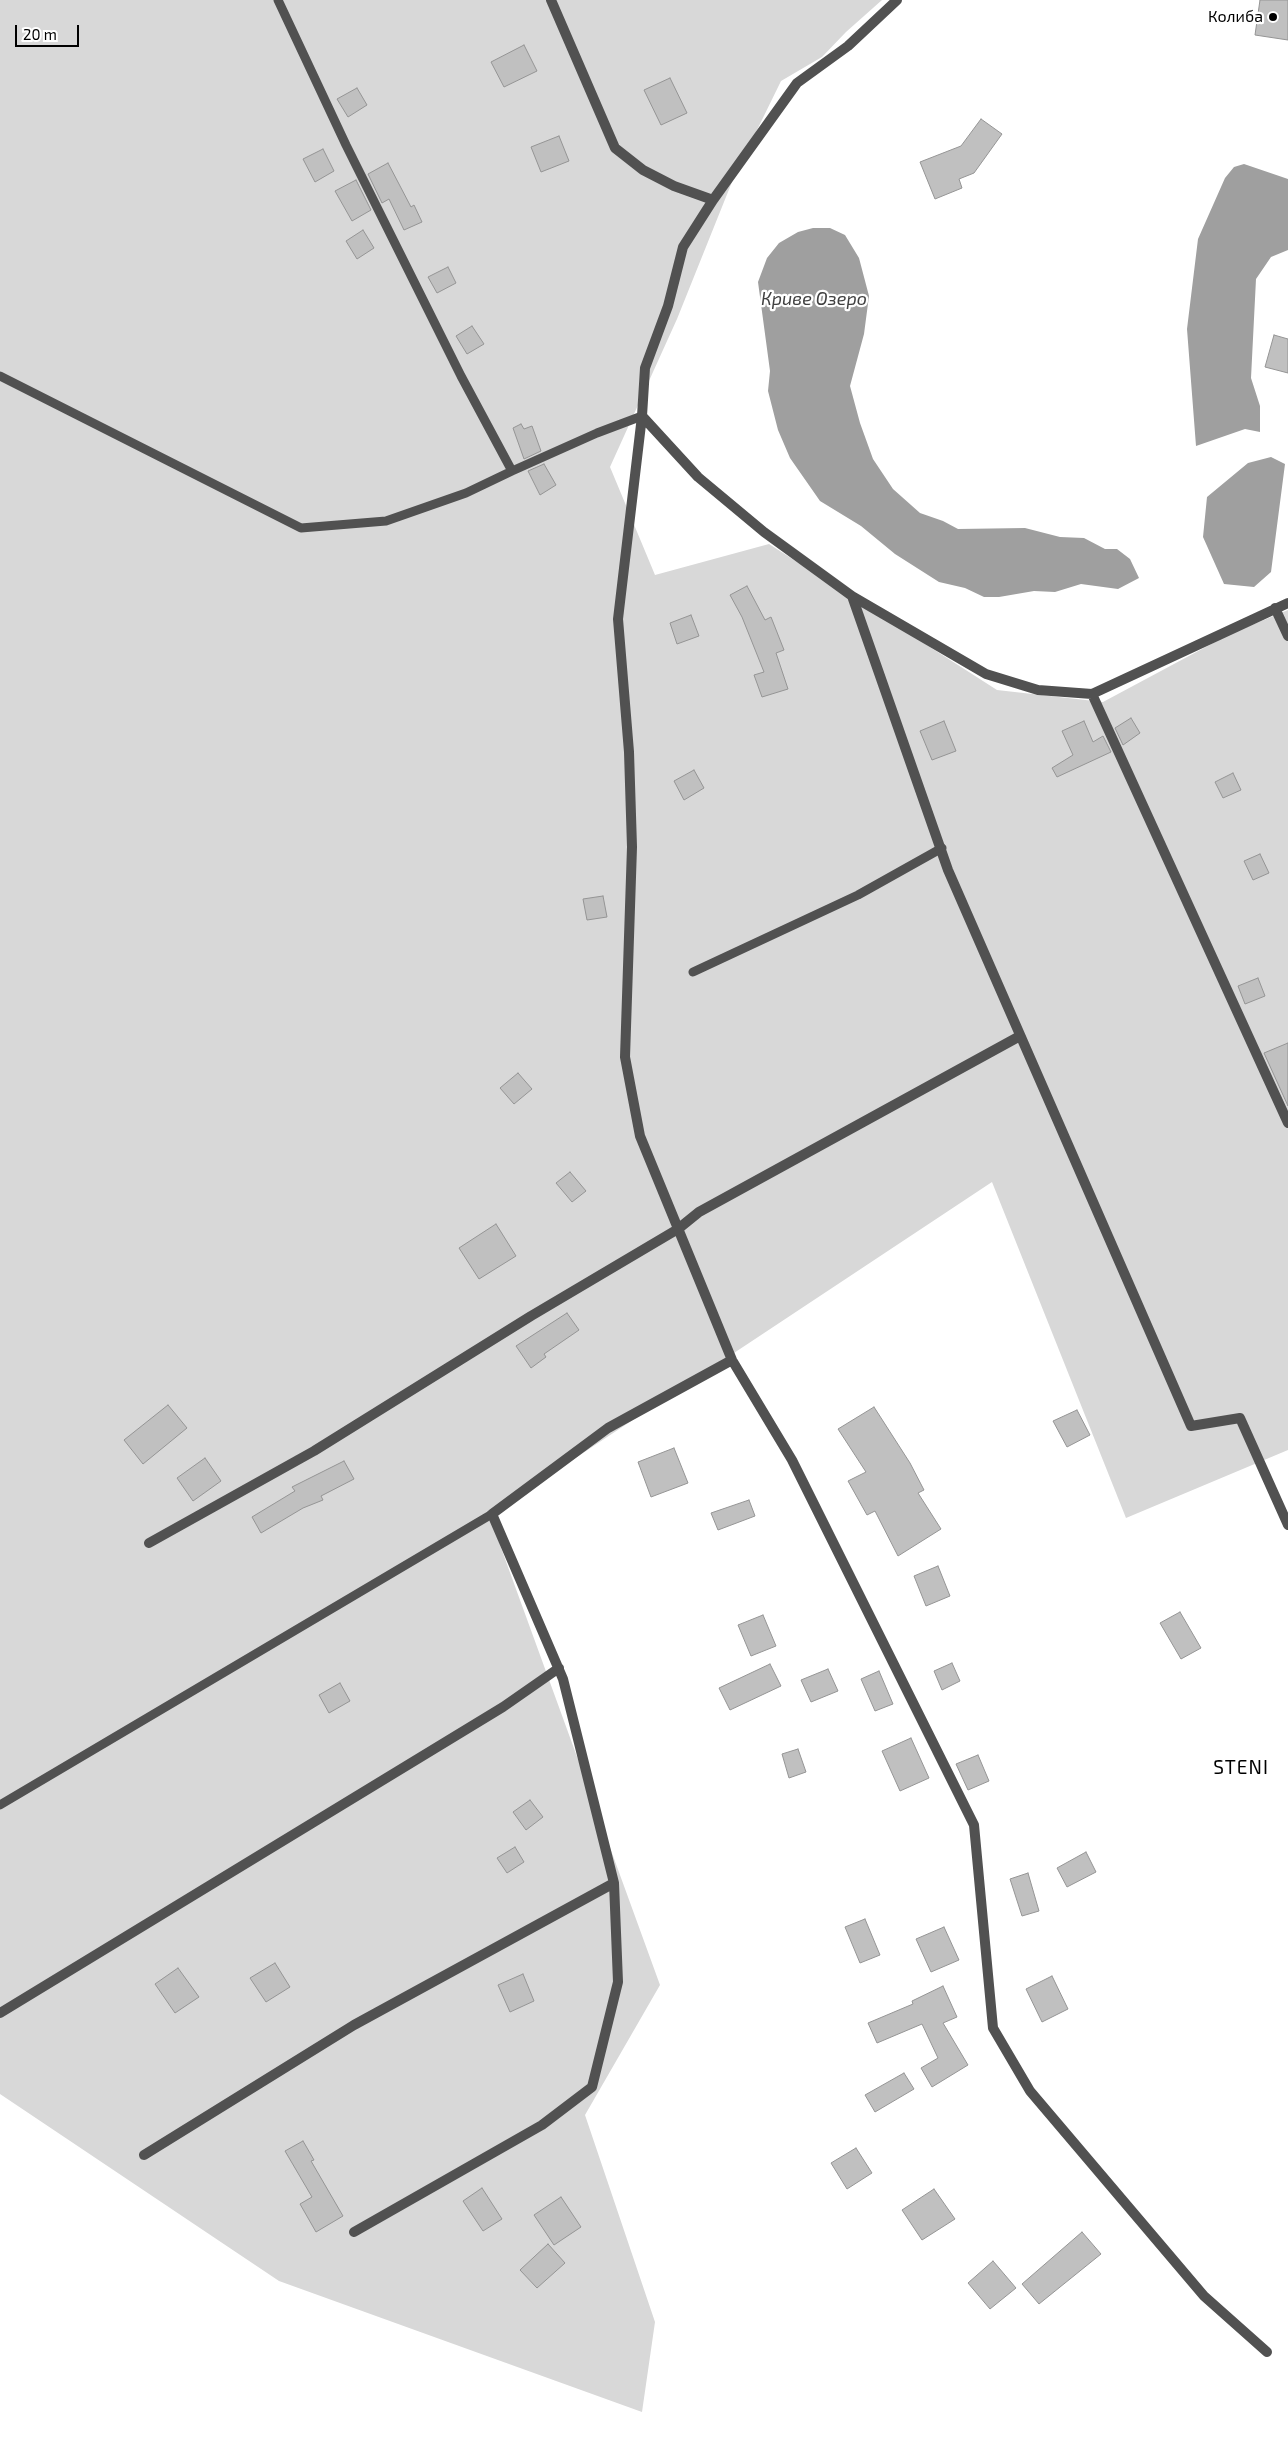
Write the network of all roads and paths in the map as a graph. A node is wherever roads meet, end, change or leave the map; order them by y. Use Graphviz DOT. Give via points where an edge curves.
graph roads {
  1 [pos="278,0"];
  2 [pos="550,0"];
  3 [pos="897,0"];
  4 [pos="713,200"];
  5 [pos="0,376"];
  6 [pos="642,416"];
  7 [pos="512,471"];
  8 [pos="852,596"];
  9 [pos="1288,603"];
  10 [pos="1275,608"];
  11 [pos="1288,636"];
  12 [pos="1092,694"];
  13 [pos="942,848"];
  14 [pos="693,972"];
  15 [pos="1020,1036"];
  16 [pos="1288,1123"];
  17 [pos="678,1229"];
  18 [pos="732,1360"];
  19 [pos="492,1514"];
  20 [pos="1288,1525"];
  21 [pos="150,1543"];
  22 [pos="559,1668"];
  23 [pos="0,1805"];
  24 [pos="614,1883"];
  25 [pos="0,2013"];
  26 [pos="144,2155"];
  27 [pos="354,2232"];
  28 [pos="1267,2352"];
  1 -- 7 [label="lane" via="460,376"];
  2 -- 4 [label="street" via="615,148 643,170"];
  3 -- 4 [label="street" via="848,46 797,83"];
  4 -- 6 [label="street" via="683,247 668,306 645,368"];
  5 -- 7 [label="lane" via="301,528 386,521 466,492"];
  6 -- 7 [label="lane"];
  6 -- 8 [label="street" via="698,477 764,532"];
  6 -- 17 [label="street" via="618,619 630,752 632,847 625,1057 640,1136"];
  8 -- 12 [label="street" via="986,674 1038,690"];
  8 -- 13 [label="street"];
  9 -- 10 [label="street"];
  10 -- 11 [label="street"];
  10 -- 12 [label="street"];
  12 -- 16 [label="street"];
  13 -- 14 [label="lane" via="858,895"];
  13 -- 15 [label="street" via="948,870"];
  15 -- 17 [label="street" via="699,1212"];
  15 -- 20 [label="street" via="1191,1426 1240,1418"];
  17 -- 18 [label="street"];
  17 -- 21 [label="street" via="314,1450"];
  18 -- 19 [label="street" via="608,1428"];
  18 -- 28 [label="street" via="792,1460 974,1825 993,2028 1030,2090 1049,2113 1204,2296"];
  19 -- 22 [label="street"];
  19 -- 23 [label="lane"];
  22 -- 24 [label="street"];
  22 -- 25 [label="street" via="504,1707"];
  24 -- 26 [label="street" via="354,2025"];
  24 -- 27 [label="street" via="618,1982 592,2087 542,2125"];
}
